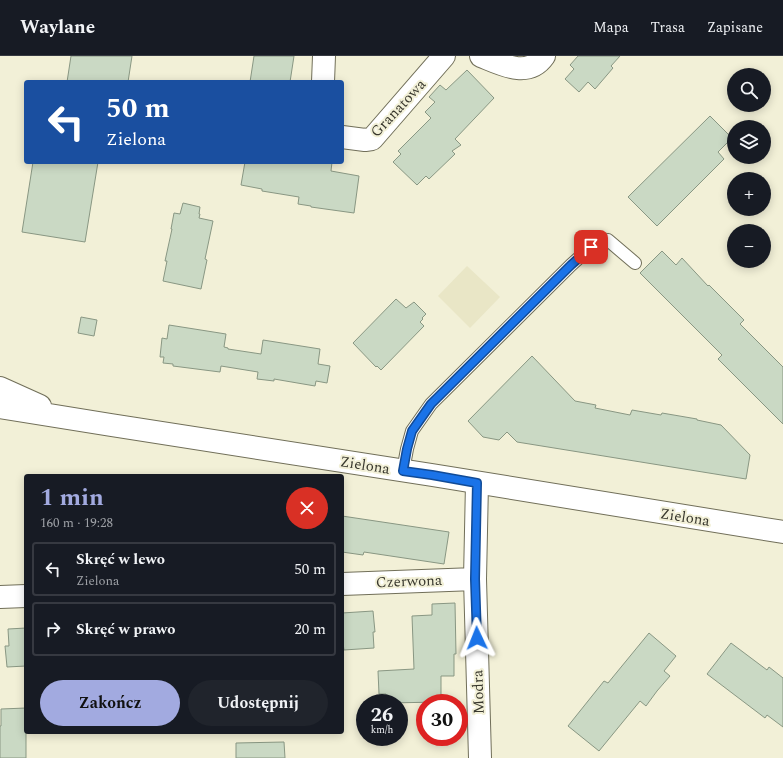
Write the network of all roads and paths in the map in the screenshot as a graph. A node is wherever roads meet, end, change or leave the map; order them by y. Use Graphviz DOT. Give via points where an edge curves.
graph roads {
  1 [pos="324,56"];
  2 [pos="444,56"];
  3 [pos="481,56"];
  4 [pos="544,56"];
  5 [pos="323,80"];
  6 [pos="344,137"];
  7 [pos="635,263"];
  8 [pos="0,388"];
  9 [pos="0,407"];
  10 [pos="66,418"];
  11 [pos="403,471"];
  12 [pos="477,483"];
  13 [pos="783,532"];
  14 [pos="475,579"];
  15 [pos="344,584"];
  16 [pos="24,596"];
  17 [pos="0,597"];
  18 [pos="480,758"];
  1 -- 5 [label="street"];
  2 -- 6 [label="street, Granatowa" via="372,138 365,140"];
  3 -- 4 [label="street" via="512,68 534,66"];
  7 -- 11 [label="lane" via="608,240 591,247 576,260 431,404 412,431"];
  8 -- 10 [label="street, Zielona"];
  9 -- 10 [label="street, Zielona"];
  10 -- 11 [label="street, Zielona"];
  11 -- 12 [label="street, Zielona"];
  12 -- 13 [label="street, Zielona"];
  12 -- 14 [label="street, Modra"];
  14 -- 15 [label="street, Czerwona"];
  14 -- 18 [label="street, Modra"];
  16 -- 17 [label="street"];
}
